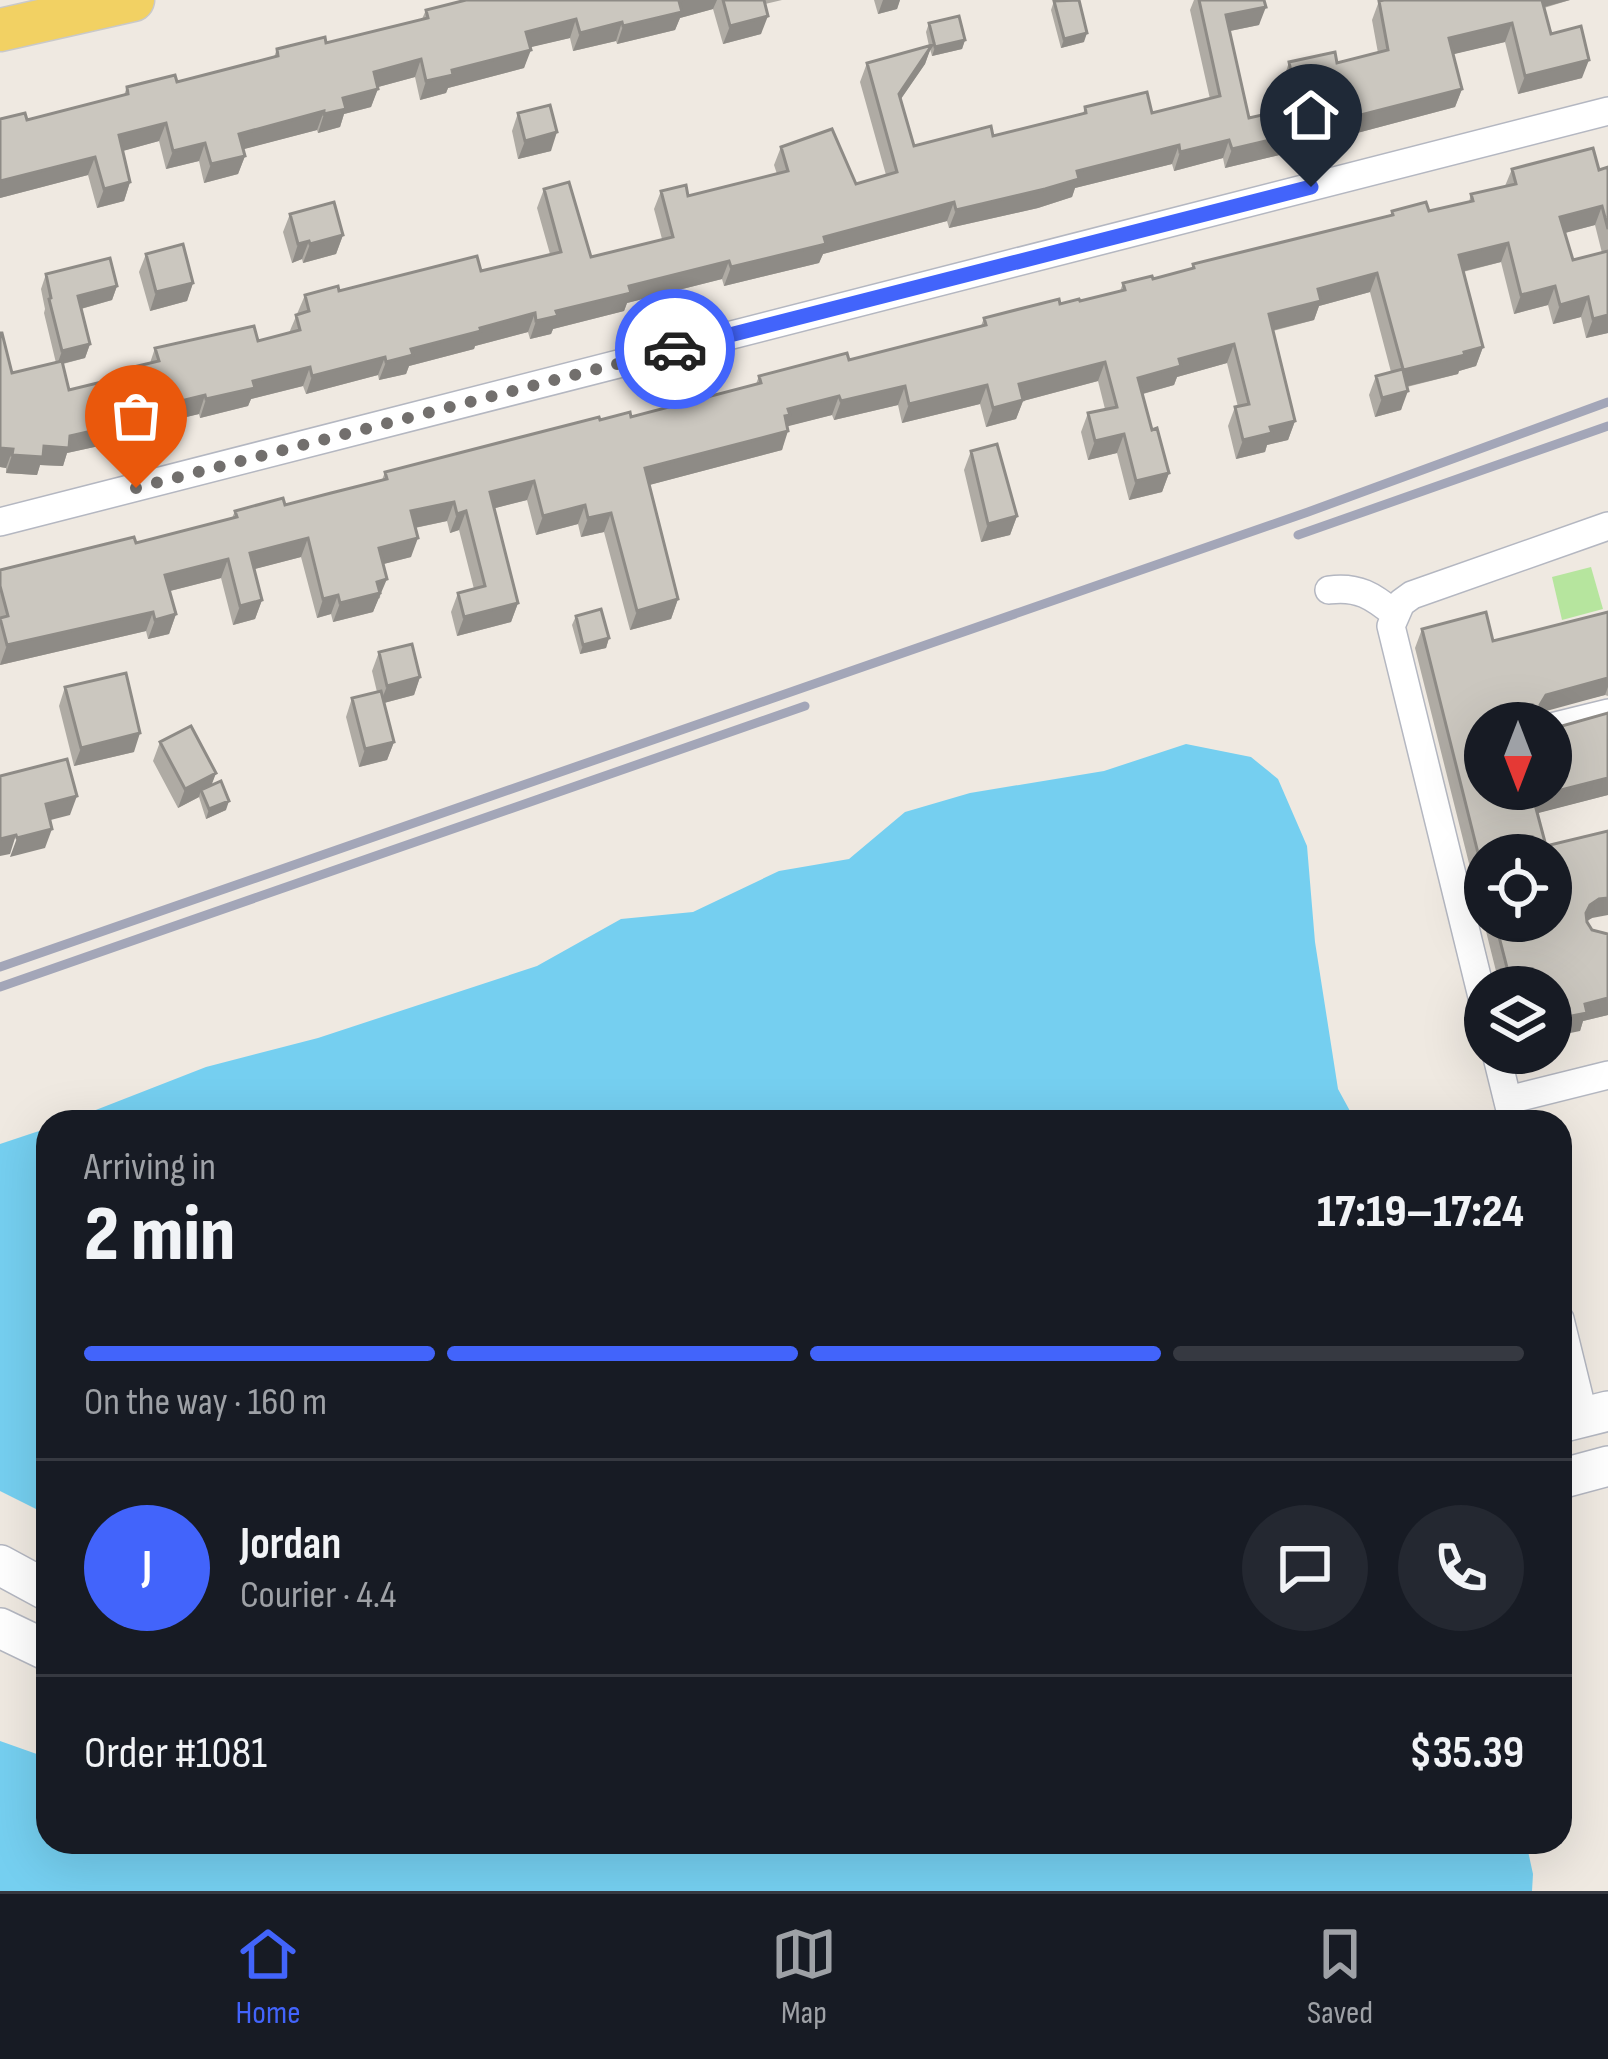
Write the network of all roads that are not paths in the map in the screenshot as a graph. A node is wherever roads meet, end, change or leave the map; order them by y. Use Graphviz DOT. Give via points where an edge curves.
graph roads {
  1 [pos="133,0"];
  2 [pos="0,30"];
  3 [pos="1608,110"];
  4 [pos="0,522"];
  5 [pos="1608,526"];
  6 [pos="1329,590"];
  7 [pos="1395,614"];
  8 [pos="1608,712"];
  9 [pos="1572,721"];
  10 [pos="1474,966"];
  11 [pos="1501,1074"];
  12 [pos="1608,1075"];
  13 [pos="1510,1110"];
  14 [pos="1513,1110"];
  15 [pos="1572,1368"];
  16 [pos="1584,1417"];
  17 [pos="1608,1466"];
  18 [pos="1572,1476"];
  19 [pos="0,1565"];
  20 [pos="36,1584"];
  21 [pos="0,1628"];
  22 [pos="36,1645"];
  1 -- 2 [label="main road"];
  3 -- 4 [label="street"];
  5 -- 7 [label="street" via="1412,595"];
  6 -- 7 [label="street" via="1361,590"];
  7 -- 10 [label="street" via="1392,638"];
  8 -- 9 [label="street"];
  11 -- 13 [label="street"];
  12 -- 14 [label="street"];
  15 -- 16 [label="street"];
  17 -- 18 [label="main road"];
  19 -- 20 [label="main road"];
  21 -- 22 [label="main road"];
}
